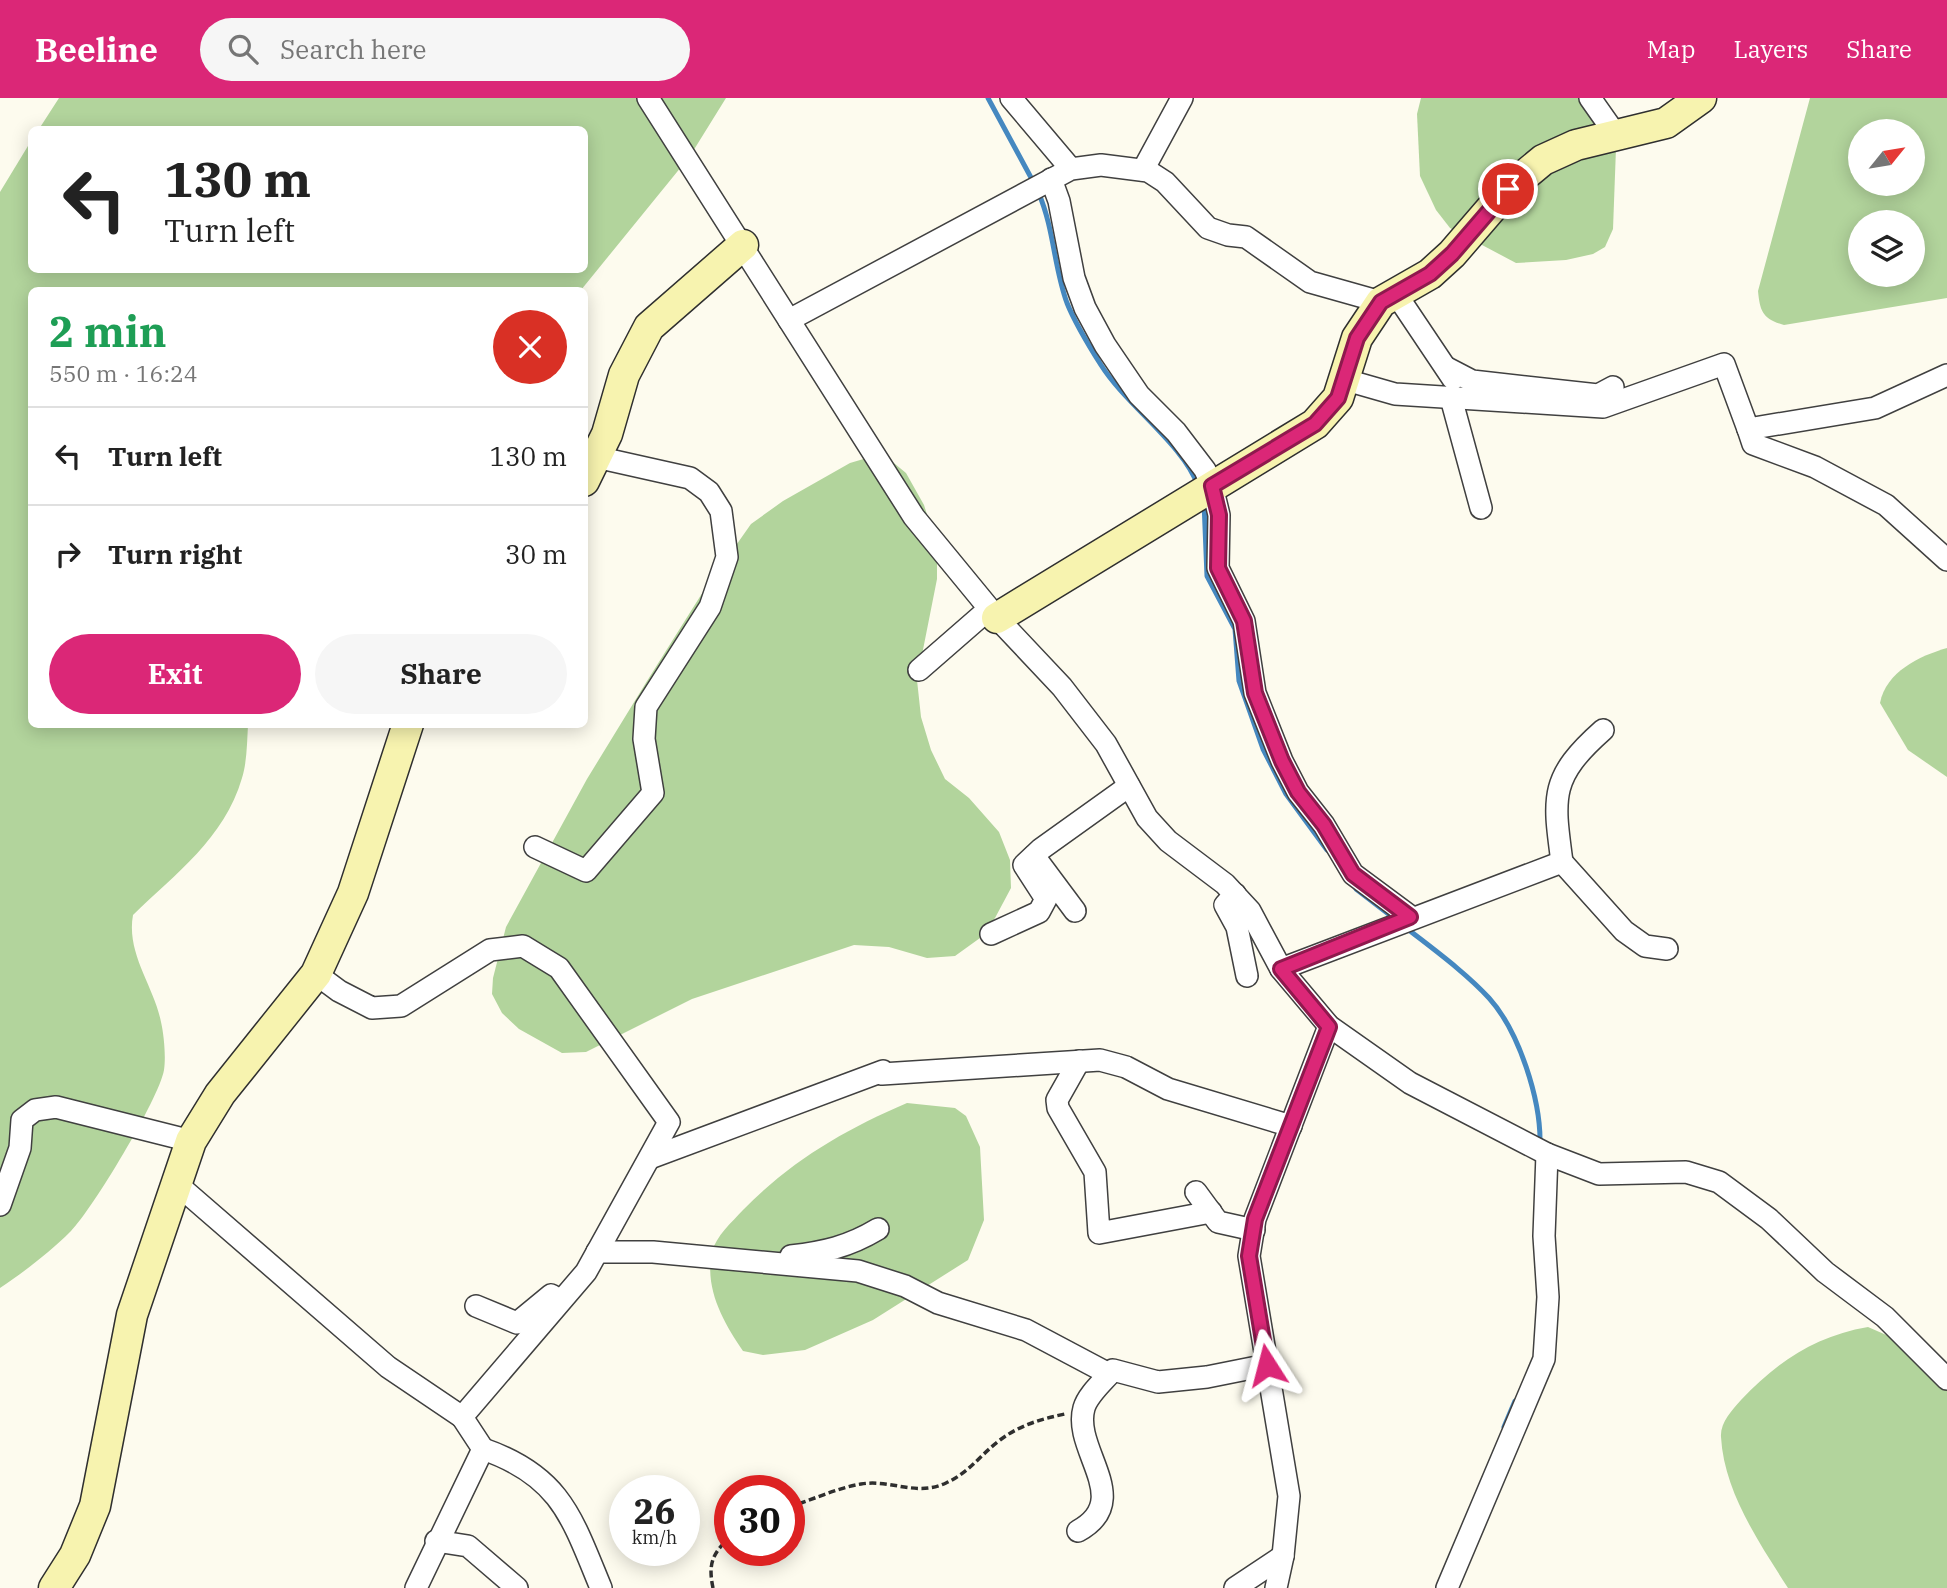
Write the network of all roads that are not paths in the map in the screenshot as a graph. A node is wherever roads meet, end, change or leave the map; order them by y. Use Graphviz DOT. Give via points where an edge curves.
graph roads {
  1 [pos="648,98"];
  2 [pos="1011,98"];
  3 [pos="1182,98"];
  4 [pos="1590,98"];
  5 [pos="1701,98"];
  6 [pos="1616,135"];
  7 [pos="1072,169"];
  8 [pos="1143,170"];
  9 [pos="1051,179"];
  10 [pos="743,245"];
  11 [pos="1388,298"];
  12 [pos="789,320"];
  13 [pos="1447,368"];
  14 [pos="1947,375"];
  15 [pos="1346,380"];
  16 [pos="1613,387"];
  17 [pos="1456,398"];
  18 [pos="1748,429"];
  19 [pos="590,469"];
  20 [pos="1212,486"];
  21 [pos="1480,508"];
  22 [pos="1947,560"];
  23 [pos="993,613"];
  24 [pos="919,670"];
  25 [pos="407,728"];
  26 [pos="1603,730"];
  27 [pos="1129,786"];
  28 [pos="535,847"];
  29 [pos="1034,856"];
  30 [pos="1562,862"];
  31 [pos="1235,894"];
  32 [pos="1075,911"];
  33 [pos="1410,917"];
  34 [pos="991,934"];
  35 [pos="1667,949"];
  36 [pos="1281,969"];
  37 [pos="316,974"];
  38 [pos="1247,976"];
  39 [pos="1329,1027"];
  40 [pos="1079,1061"];
  41 [pos="1291,1126"];
  42 [pos="191,1141"];
  43 [pos="1547,1154"];
  44 [pos="650,1158"];
  45 [pos="178,1185"];
  46 [pos="1196,1192"];
  47 [pos="0,1205"];
  48 [pos="1211,1212"];
  49 [pos="877,1230"];
  50 [pos="1254,1230"];
  51 [pos="597,1252"];
  52 [pos="769,1264"];
  53 [pos="561,1301"];
  54 [pos="476,1306"];
  55 [pos="1939,1360"];
  56 [pos="1267,1365"];
  57 [pos="1110,1374"];
  58 [pos="1947,1379"];
  59 [pos="463,1418"];
  60 [pos="483,1449"];
  61 [pos="1078,1531"];
  62 [pos="436,1541"];
  63 [pos="1283,1556"];
  64 [pos="54,1588"];
  65 [pos="416,1588"];
  66 [pos="517,1588"];
  67 [pos="601,1588"];
  68 [pos="1235,1588"];
  69 [pos="1276,1588"];
  70 [pos="1447,1588"];
  1 -- 10 [label="street"];
  2 -- 7 [label="street"];
  3 -- 8 [label="street"];
  4 -- 6 [label="street"];
  5 -- 6 [label="street" via="1666,123"];
  6 -- 11 [label="street" via="1543,160 1508,189 1430,274"];
  7 -- 8 [label="street" via="1101,165"];
  7 -- 9 [label="street"];
  8 -- 11 [label="street" via="1165,182 1208,228 1246,237 1310,282"];
  9 -- 12 [label="street"];
  9 -- 20 [label="street" via="1085,308 1139,396 1176,432"];
  10 -- 12 [label="street"];
  10 -- 19 [label="street" via="649,327 624,375 607,434"];
  11 -- 13 [label="street"];
  11 -- 15 [label="street" via="1357,338"];
  12 -- 23 [label="street" via="914,517"];
  13 -- 16 [label="street" via="1472,381 1598,395"];
  13 -- 17 [label="street"];
  14 -- 18 [label="street" via="1875,408"];
  15 -- 17 [label="street" via="1395,394"];
  15 -- 20 [label="street" via="1338,398 1315,424"];
  17 -- 18 [label="street" via="1603,407 1724,364"];
  17 -- 21 [label="street"];
  18 -- 22 [label="street" via="1753,444 1815,467 1885,505"];
  19 -- 28 [label="street" via="690,478 709,492 721,511 727,557 710,607 646,707 644,739 653,793 586,871"];
  20 -- 23 [label="street"];
  20 -- 33 [label="street" via="1219,515 1218,568 1244,621 1255,693 1282,761 1353,874"];
  23 -- 24 [label="street"];
  23 -- 27 [label="street" via="1062,687 1106,744"];
  25 -- 37 [label="street" via="353,893"];
  26 -- 30 [label="street" via="1580,750 1560,779 1555,811"];
  27 -- 29 [label="street"];
  27 -- 31 [label="street" via="1147,818 1168,841"];
  29 -- 32 [label="street"];
  29 -- 34 [label="street" via="1024,865 1046,900 1039,912"];
  30 -- 33 [label="street"];
  30 -- 35 [label="street" via="1624,932 1645,946"];
  31 -- 36 [label="street" via="1251,911"];
  31 -- 38 [label="street" via="1225,905 1237,927"];
  33 -- 36 [label="street"];
  36 -- 39 [label="street"];
  37 -- 42 [label="street" via="220,1094"];
  37 -- 44 [label="street" via="372,1008 401,1006 490,950 523,946 559,968 669,1122"];
  39 -- 41 [label="street"];
  39 -- 43 [label="street" via="1410,1083"];
  40 -- 41 [label="street" via="1100,1060 1126,1067 1168,1089"];
  40 -- 44 [label="street" via="883,1071"];
  40 -- 48 [label="street" via="1056,1100 1095,1172 1099,1233"];
  41 -- 50 [label="street"];
  42 -- 45 [label="street"];
  42 -- 47 [label="street" via="56,1107 35,1110 22,1120 20,1148"];
  43 -- 55 [label="street" via="1599,1174 1686,1172 1719,1182"];
  43 -- 70 [label="street" via="1544,1359"];
  44 -- 51 [label="street"];
  45 -- 59 [label="street" via="388,1367"];
  45 -- 64 [label="street" via="132,1315 95,1506 75,1555"];
  46 -- 48 [label="street"];
  48 -- 50 [label="street" via="1217,1222"];
  49 -- 52 [label="street" via="829,1252 791,1256"];
  50 -- 56 [label="street" via="1249,1256"];
  51 -- 52 [label="street" via="653,1252"];
  51 -- 53 [label="street"];
  52 -- 57 [label="street" via="858,1271 905,1286 938,1303 1026,1330"];
  53 -- 54 [label="street" via="551,1295 517,1323"];
  53 -- 59 [label="street"];
  55 -- 58 [label="street"];
  56 -- 57 [label="street" via="1158,1382 1113,1370"];
  56 -- 63 [label="street" via="1289,1496"];
  57 -- 61 [label="street" via="1083,1409 1083,1429 1104,1495 1097,1516"];
  59 -- 60 [label="street"];
  60 -- 62 [label="street"];
  60 -- 67 [label="street" via="510,1459 549,1485 572,1518"];
  62 -- 65 [label="street"];
  62 -- 66 [label="street" via="468,1546"];
  63 -- 68 [label="street"];
  63 -- 69 [label="street"];
}
